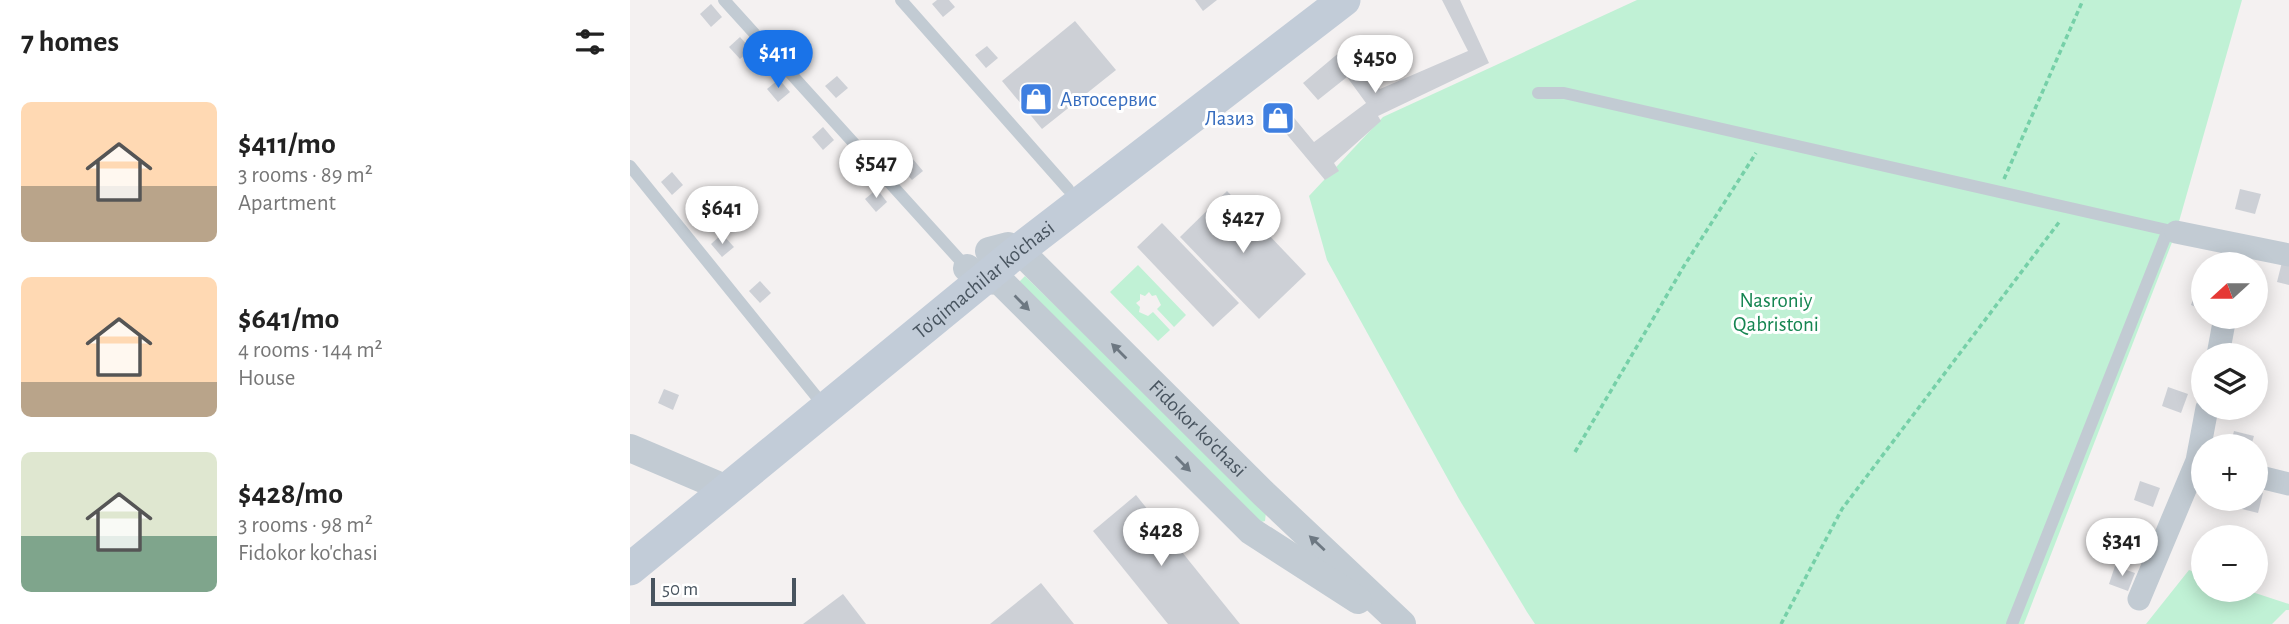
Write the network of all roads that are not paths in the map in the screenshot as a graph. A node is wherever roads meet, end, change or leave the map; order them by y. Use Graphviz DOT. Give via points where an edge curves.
graph roads {
  1 [pos="724,0"];
  2 [pos="901,0"];
  3 [pos="1313,0"];
  4 [pos="1344,0"];
  5 [pos="1538,93"];
  6 [pos="630,166"];
  7 [pos="1068,189"];
  8 [pos="2172,231"];
  9 [pos="2232,252"];
  10 [pos="2268,255"];
  11 [pos="2289,255"];
  12 [pos="989,262"];
  13 [pos="821,402"];
  14 [pos="630,447"];
  15 [pos="2268,479"];
  16 [pos="2191,482"];
  17 [pos="2289,484"];
  18 [pos="720,486"];
  19 [pos="630,547"];
  20 [pos="630,569"];
  21 [pos="2139,599"];
  22 [pos="1396,624"];
  23 [pos="1402,624"];
  24 [pos="2012,624"];
  1 -- 12 [label="lane"];
  2 -- 7 [label="lane"];
  3 -- 7 [label="main road, To'qimachilar ko'chasi"];
  4 -- 12 [label="main road, To'qimachilar ko'chasi"];
  5 -- 8 [label="lane" via="1564,93"];
  6 -- 13 [label="lane"];
  7 -- 12 [label="main road, To'qimachilar ko'chasi"];
  8 -- 9 [label="street"];
  8 -- 24 [label="lane"];
  10 -- 11 [label="street"];
  12 -- 13 [label="main road, To'qimachilar ko'chasi"];
  12 -- 22 [label="street, Fidokor ko'chasi, one-way" via="1000,281 1251,531"];
  23 -- 12 [label="street, Fidokor ko'chasi, one-way" via="1264,494"];
  13 -- 18 [label="main road, To'qimachilar ko'chasi"];
  14 -- 18 [label="street"];
  15 -- 17 [label="street"];
  16 -- 21 [label="street"];
  18 -- 19 [label="main road, To'qimachilar ko'chasi"];
  18 -- 20 [label="main road, To'qimachilar ko'chasi"];
}
